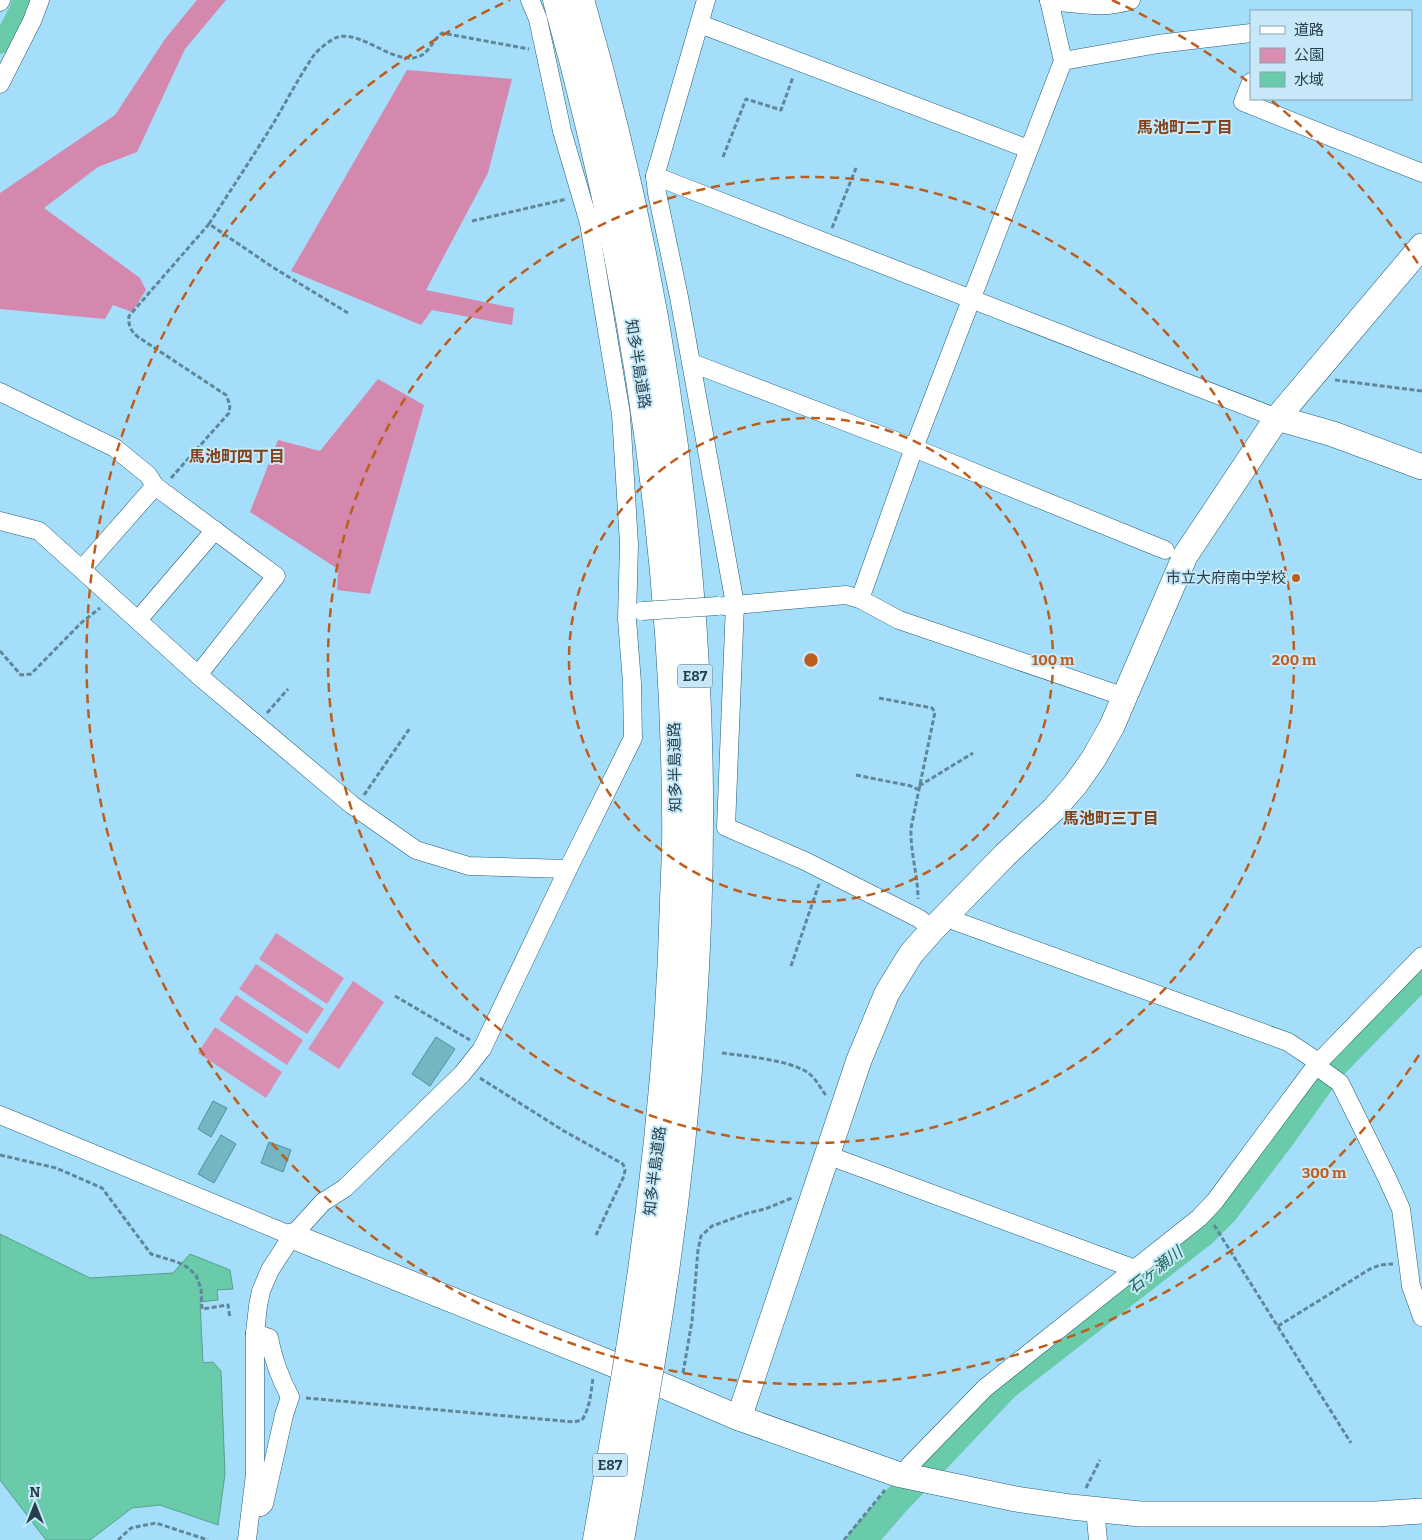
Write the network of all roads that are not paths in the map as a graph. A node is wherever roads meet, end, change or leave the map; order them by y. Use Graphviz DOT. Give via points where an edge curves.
graph roads {
  1 [pos="40,0"];
  2 [pos="530,0"];
  3 [pos="557,0"];
  4 [pos="580,0"];
  5 [pos="706,0"];
  6 [pos="1049,0"];
  7 [pos="1130,0"];
  8 [pos="700,24"];
  9 [pos="1250,34"];
  10 [pos="1063,61"];
  11 [pos="0,84"];
  12 [pos="1250,84"];
  13 [pos="1028,149"];
  14 [pos="1422,173"];
  15 [pos="655,176"];
  16 [pos="1421,248"];
  17 [pos="972,298"];
  18 [pos="692,363"];
  19 [pos="0,392"];
  20 [pos="1277,418"];
  21 [pos="914,448"];
  22 [pos="1422,467"];
  23 [pos="158,488"];
  24 [pos="0,520"];
  25 [pos="215,530"];
  26 [pos="1165,550"];
  27 [pos="82,569"];
  28 [pos="860,599"];
  29 [pos="727,605"];
  30 [pos="634,615"];
  31 [pos="138,620"];
  32 [pos="198,675"];
  33 [pos="1126,697"];
  34 [pos="568,869"];
  35 [pos="931,921"];
  36 [pos="1422,956"];
  37 [pos="1325,1071"];
  38 [pos="0,1115"];
  39 [pos="827,1155"];
  40 [pos="292,1236"];
  41 [pos="1135,1269"];
  42 [pos="1422,1317"];
  43 [pos="255,1333"];
  44 [pos="640,1356"];
  45 [pos="634,1392"];
  46 [pos="739,1418"];
  47 [pos="901,1474"];
  48 [pos="252,1508"];
  49 [pos="1088,1508"];
  50 [pos="1422,1511"];
  51 [pos="247,1540"];
  52 [pos="597,1540"];
  53 [pos="620,1540"];
  54 [pos="1098,1540"];
  1 -- 11 [label="street"];
  2 -- 30 [label="street" via="538,19 562,131 589,223 621,414"];
  3 -- 44 [label="highway, 知多半島道路 / E87" via="596,148 619,254 640,370 667,587 676,814 672,970 661,1115 646,1242"];
  4 -- 44 [label="highway, 知多半島道路 / E87" via="618,142 642,248 663,366 690,584 696,694 699,815 695,971 685,1107 668,1248"];
  5 -- 8 [label="street"];
  6 -- 7 [label="street" via="1097,6"];
  6 -- 10 [label="street"];
  8 -- 13 [label="street"];
  8 -- 15 [label="street"];
  9 -- 10 [label="street" via="1158,44"];
  10 -- 13 [label="street"];
  12 -- 14 [label="street" via="1243,102"];
  13 -- 17 [label="street"];
  15 -- 17 [label="street"];
  15 -- 18 [label="street"];
  16 -- 20 [label="street"];
  17 -- 20 [label="street"];
  17 -- 21 [label="street"];
  18 -- 21 [label="street"];
  18 -- 29 [label="street"];
  19 -- 23 [label="street" via="115,448 148,475"];
  20 -- 22 [label="street" via="1333,434"];
  20 -- 33 [label="street" via="1186,556"];
  21 -- 26 [label="street"];
  21 -- 28 [label="street"];
  23 -- 25 [label="street"];
  23 -- 27 [label="street"];
  24 -- 27 [label="street" via="39,531"];
  25 -- 31 [label="street"];
  25 -- 32 [label="street" via="276,576"];
  27 -- 31 [label="street"];
  28 -- 29 [label="street" via="846,595"];
  28 -- 33 [label="street" via="899,620"];
  29 -- 30 [label="street, bridge"];
  29 -- 35 [label="street" via="726,827"];
  30 -- 34 [label="street" via="633,738"];
  31 -- 32 [label="street"];
  32 -- 34 [label="street" via="356,807 416,850 469,866"];
  33 -- 35 [label="street" via="1094,758 1075,785 1054,809"];
  34 -- 40 [label="street" via="483,1046 467,1067 345,1188 323,1202"];
  35 -- 37 [label="street" via="1288,1042"];
  35 -- 39 [label="street" via="887,993 858,1060"];
  36 -- 37 [label="street"];
  37 -- 41 [label="street" via="1199,1218"];
  37 -- 42 [label="street" via="1340,1083 1401,1210 1411,1286"];
  38 -- 40 [label="street"];
  39 -- 41 [label="street"];
  39 -- 46 [label="street"];
  40 -- 43 [label="street" via="261,1291"];
  40 -- 46 [label="street" via="596,1357"];
  41 -- 47 [label="street" via="985,1388"];
  43 -- 48 [label="street"];
  43 -- 48 [label="street" via="269,1338 273,1359 290,1397 264,1504"];
  44 -- 45 [label="highway, 知多半島道路 / E87, bridge"];
  45 -- 52 [label="highway, 知多半島道路 / E87"];
  45 -- 53 [label="highway, 知多半島道路 / E87"];
  46 -- 47 [label="street"];
  47 -- 49 [label="street" via="1016,1499"];
  48 -- 51 [label="street"];
  49 -- 50 [label="street" via="1140,1514 1376,1514"];
  49 -- 54 [label="street"];
}
